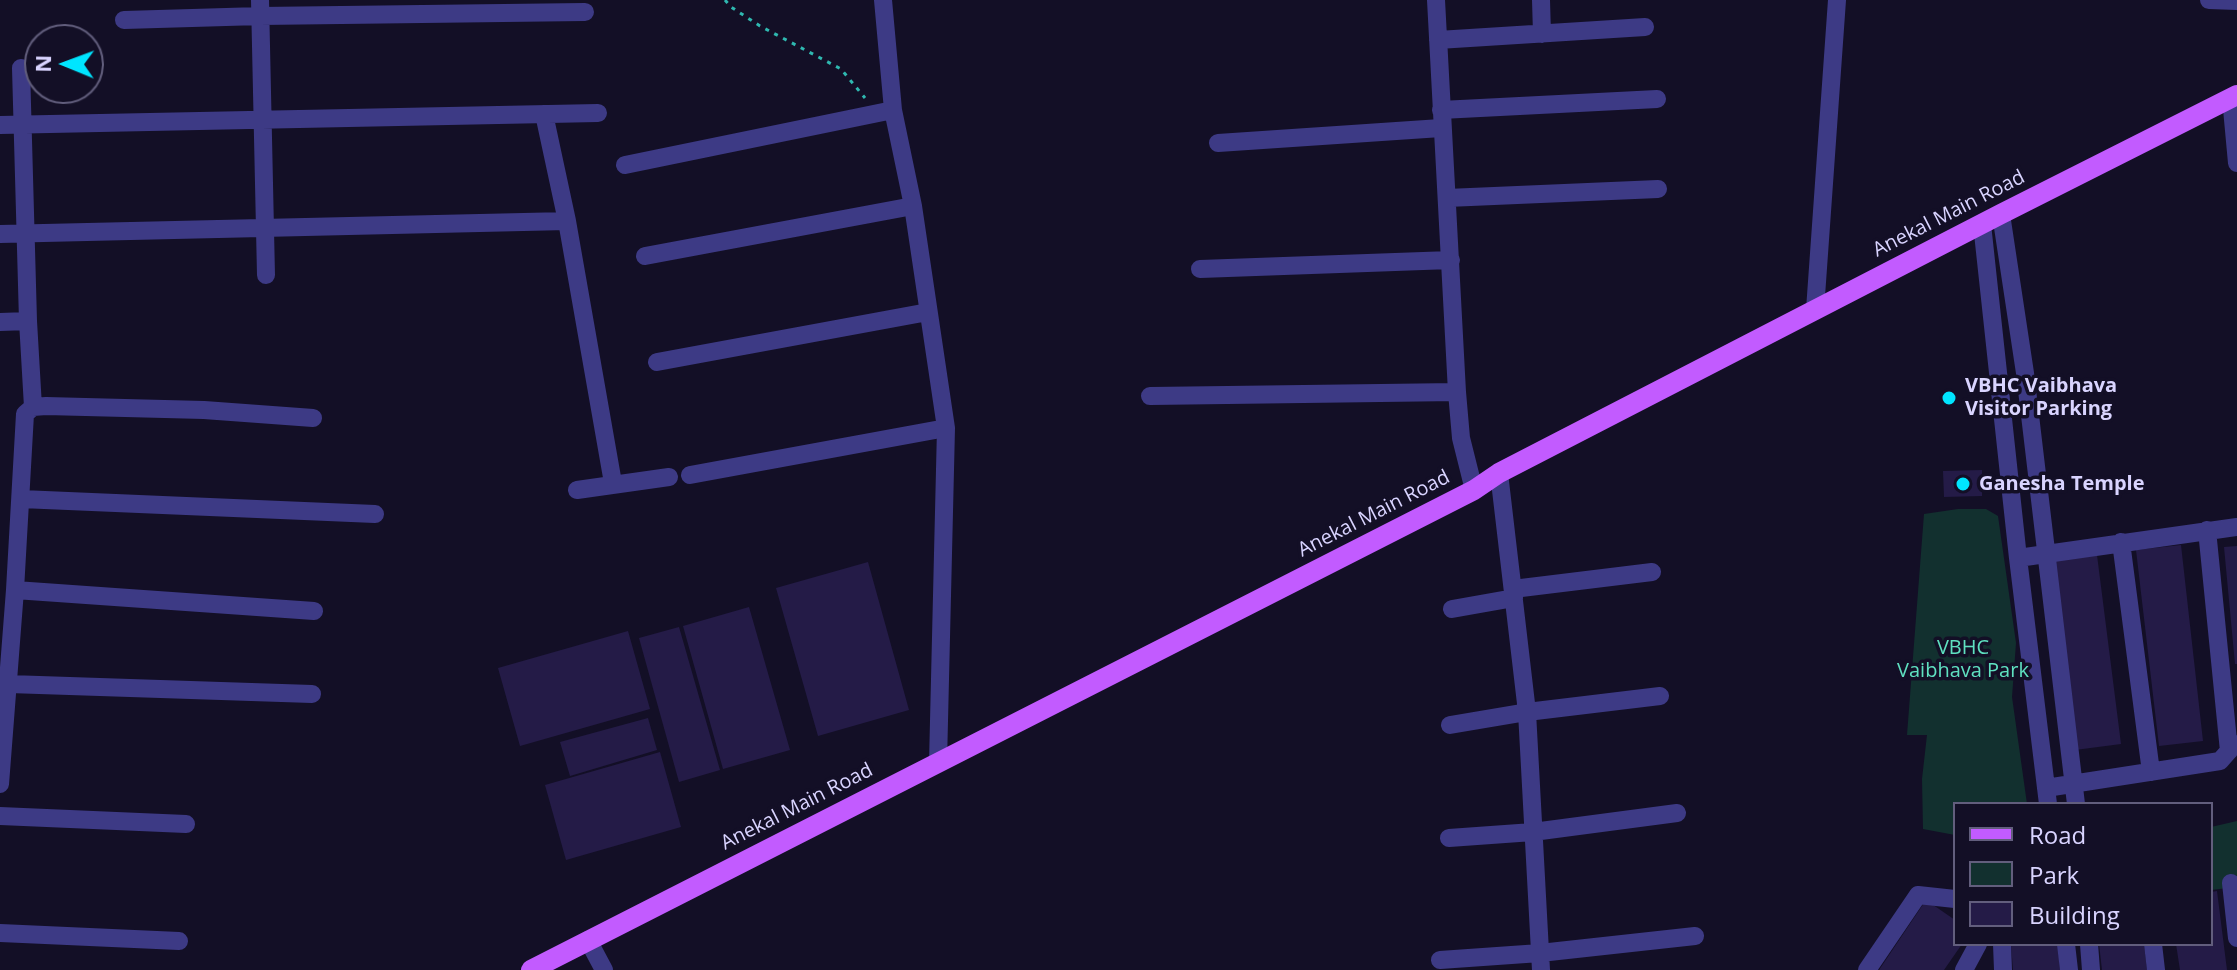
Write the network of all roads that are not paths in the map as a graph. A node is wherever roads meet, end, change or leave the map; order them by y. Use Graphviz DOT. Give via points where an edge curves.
graph roads {
  1 [pos="883,0"];
  2 [pos="1436,0"];
  3 [pos="1541,0"];
  4 [pos="1837,0"];
  5 [pos="2209,0"];
  6 [pos="2237,1"];
  7 [pos="260,8"];
  8 [pos="585,12"];
  9 [pos="124,20"];
  10 [pos="1645,27"];
  11 [pos="1542,34"];
  12 [pos="1438,40"];
  13 [pos="21,68"];
  14 [pos="2234,97"];
  15 [pos="1657,99"];
  16 [pos="886,111"];
  17 [pos="598,113"];
  18 [pos="544,114"];
  19 [pos="1441,119"];
  20 [pos="262,121"];
  21 [pos="0,125"];
  22 [pos="23,125"];
  23 [pos="1218,143"];
  24 [pos="2237,159"];
  25 [pos="625,165"];
  26 [pos="1658,189"];
  27 [pos="1447,198"];
  28 [pos="913,206"];
  29 [pos="1992,219"];
  30 [pos="567,221"];
  31 [pos="266,228"];
  32 [pos="26,233"];
  33 [pos="0,234"];
  34 [pos="645,256"];
  35 [pos="1451,260"];
  36 [pos="1200,269"];
  37 [pos="266,275"];
  38 [pos="1815,310"];
  39 [pos="928,312"];
  40 [pos="28,321"];
  41 [pos="0,322"];
  42 [pos="657,362"];
  43 [pos="1457,392"];
  44 [pos="1150,396"];
  45 [pos="33,407"];
  46 [pos="313,418"];
  47 [pos="946,428"];
  48 [pos="1499,473"];
  49 [pos="690,475"];
  50 [pos="669,477"];
  51 [pos="613,483"];
  52 [pos="577,490"];
  53 [pos="1474,490"];
  54 [pos="21,499"];
  55 [pos="375,514"];
  56 [pos="2237,527"];
  57 [pos="2207,530"];
  58 [pos="2121,542"];
  59 [pos="2045,554"];
  60 [pos="2018,558"];
  61 [pos="1652,572"];
  62 [pos="15,590"];
  63 [pos="1514,593"];
  64 [pos="1452,609"];
  65 [pos="314,611"];
  66 [pos="9,684"];
  67 [pos="312,694"];
  68 [pos="1660,696"];
  69 [pos="1527,712"];
  70 [pos="1450,725"];
  71 [pos="2233,746"];
  72 [pos="938,763"];
  73 [pos="2151,772"];
  74 [pos="0,784"];
  75 [pos="2074,785"];
  76 [pos="2047,796"];
  77 [pos="2076,802"];
  78 [pos="1677,813"];
  79 [pos="0,816"];
  80 [pos="186,824"];
  81 [pos="1533,832"];
  82 [pos="1449,838"];
  83 [pos="2234,883"];
  84 [pos="2213,887"];
  85 [pos="1953,899"];
  86 [pos="0,933"];
  87 [pos="1695,936"];
  88 [pos="2237,938"];
  89 [pos="588,940"];
  90 [pos="179,941"];
  91 [pos="1977,946"];
  92 [pos="2002,946"];
  93 [pos="2066,946"];
  94 [pos="2089,946"];
  95 [pos="2153,946"];
  96 [pos="1440,960"];
  97 [pos="1540,962"];
  98 [pos="531,970"];
  99 [pos="604,970"];
  100 [pos="1867,970"];
  101 [pos="1964,970"];
  102 [pos="2003,970"];
  103 [pos="2069,970"];
  104 [pos="2091,970"];
  105 [pos="2156,970"];
  1 -- 16 [label="street"];
  2 -- 12 [label="street"];
  3 -- 11 [label="street"];
  4 -- 38 [label="street"];
  5 -- 6 [label="street"];
  7 -- 8 [label="street"];
  7 -- 9 [label="street"];
  7 -- 20 [label="street"];
  10 -- 11 [label="street"];
  11 -- 12 [label="street"];
  12 -- 19 [label="street"];
  13 -- 22 [label="street"];
  14 -- 24 [label="street"];
  14 -- 29 [label="main road, Anekal Main Road"];
  15 -- 19 [label="street"];
  16 -- 25 [label="street"];
  16 -- 28 [label="street"];
  17 -- 18 [label="street"];
  18 -- 20 [label="street"];
  18 -- 30 [label="street"];
  19 -- 23 [label="street"];
  19 -- 27 [label="street"];
  20 -- 22 [label="street"];
  20 -- 31 [label="street"];
  21 -- 22 [label="street"];
  22 -- 32 [label="street"];
  26 -- 27 [label="street"];
  27 -- 35 [label="street"];
  28 -- 34 [label="street"];
  28 -- 39 [label="street"];
  29 -- 38 [label="main road, Anekal Main Road"];
  29 -- 59 [label="street" via="2025,373"];
  29 -- 60 [label="street"];
  30 -- 31 [label="street"];
  30 -- 51 [label="street"];
  31 -- 32 [label="street"];
  31 -- 37 [label="street"];
  32 -- 33 [label="street"];
  32 -- 40 [label="street"];
  35 -- 36 [label="street"];
  35 -- 43 [label="street"];
  38 -- 48 [label="main road, Anekal Main Road"];
  39 -- 42 [label="street"];
  39 -- 47 [label="street"];
  40 -- 41 [label="street"];
  40 -- 45 [label="street"];
  43 -- 44 [label="street"];
  43 -- 53 [label="street"];
  45 -- 46 [label="street"];
  45 -- 54 [label="street" via="25,414"];
  47 -- 49 [label="street"];
  47 -- 72 [label="street"];
  48 -- 53 [label="main road, Anekal Main Road"];
  48 -- 63 [label="street"];
  50 -- 51 [label="street"];
  51 -- 52 [label="street"];
  53 -- 72 [label="main road, Anekal Main Road"];
  54 -- 55 [label="street"];
  54 -- 62 [label="street"];
  56 -- 57 [label="street"];
  57 -- 58 [label="street"];
  57 -- 71 [label="street"];
  58 -- 59 [label="street"];
  58 -- 73 [label="street"];
  59 -- 60 [label="street"];
  59 -- 75 [label="street"];
  60 -- 76 [label="street"];
  61 -- 63 [label="street"];
  62 -- 65 [label="street"];
  62 -- 66 [label="street"];
  63 -- 64 [label="street"];
  63 -- 69 [label="street"];
  66 -- 67 [label="street"];
  66 -- 74 [label="street"];
  68 -- 69 [label="street"];
  69 -- 70 [label="street"];
  69 -- 81 [label="street"];
  71 -- 73 [label="street" via="2220,761"];
  72 -- 89 [label="main road, Anekal Main Road"];
  73 -- 75 [label="street"];
  75 -- 76 [label="street"];
  75 -- 77 [label="street"];
  78 -- 81 [label="street"];
  79 -- 80 [label="street"];
  81 -- 82 [label="street"];
  81 -- 97 [label="street"];
  83 -- 84 [label="street"];
  83 -- 88 [label="street"];
  85 -- 100 [label="street" via="1918,895"];
  86 -- 90 [label="street"];
  87 -- 97 [label="street"];
  89 -- 98 [label="main road, Anekal Main Road"];
  89 -- 99 [label="street"];
  91 -- 101 [label="street"];
  92 -- 102 [label="street"];
  93 -- 103 [label="street"];
  94 -- 104 [label="street"];
  95 -- 105 [label="street"];
  96 -- 97 [label="street"];
}
